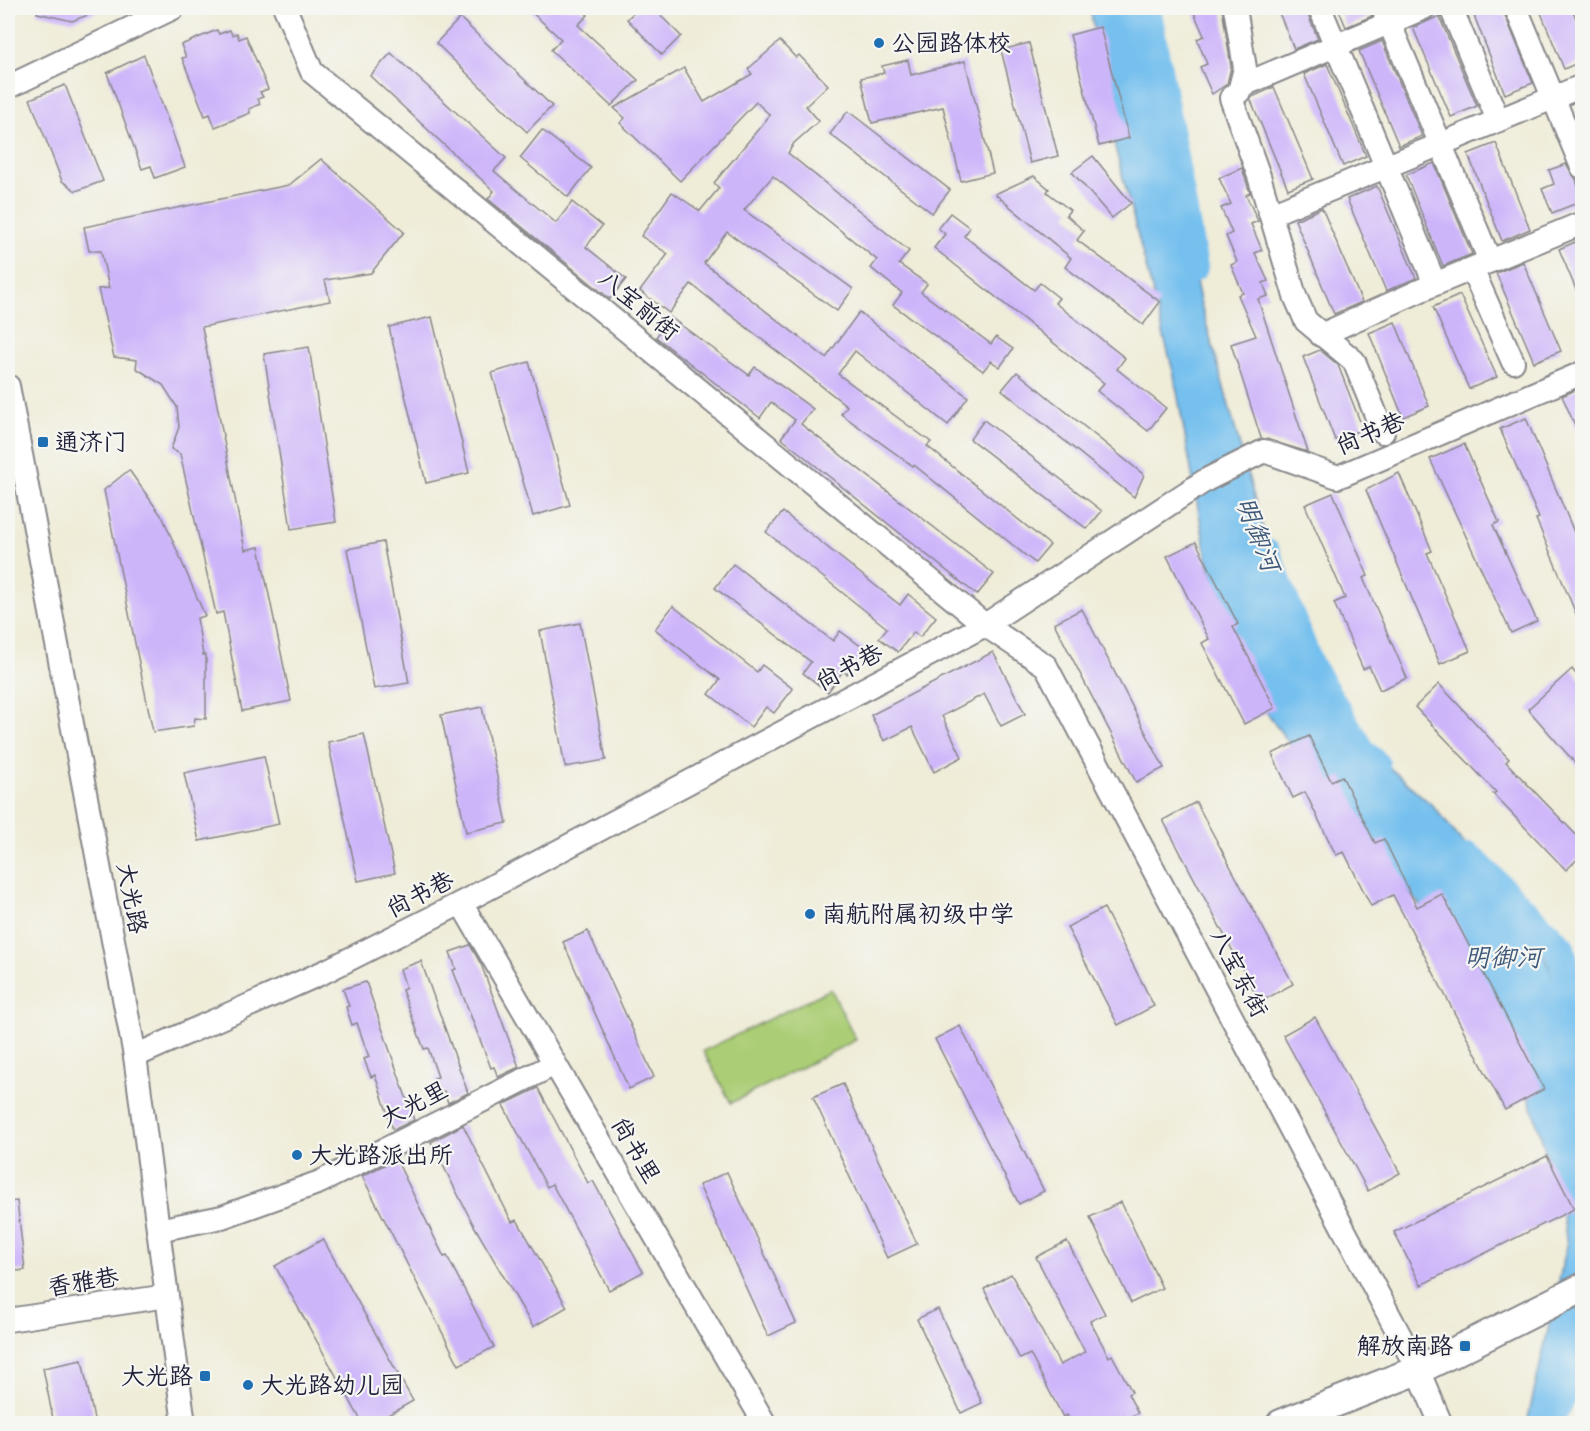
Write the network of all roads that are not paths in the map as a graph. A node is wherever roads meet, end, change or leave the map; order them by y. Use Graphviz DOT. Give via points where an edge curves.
graph roads {
  1 [pos="173,8"];
  2 [pos="285,8"];
  3 [pos="1235,8"];
  4 [pos="1320,8"];
  5 [pos="1424,8"];
  6 [pos="1451,8"];
  7 [pos="1516,8"];
  8 [pos="1386,15"];
  9 [pos="1335,45"];
  10 [pos="1241,86"];
  11 [pos="1582,86"];
  12 [pos="8,87"];
  13 [pos="1554,97"];
  14 [pos="1498,120"];
  15 [pos="1441,144"];
  16 [pos="1386,166"];
  17 [pos="1582,167"];
  18 [pos="1271,214"];
  19 [pos="1582,223"];
  20 [pos="1481,265"];
  21 [pos="1435,284"];
  22 [pos="1320,335"];
  23 [pos="1513,362"];
  24 [pos="1582,373"];
  25 [pos="8,386"];
  26 [pos="1383,432"];
  27 [pos="985,625"];
  28 [pos="461,903"];
  29 [pos="135,1056"];
  30 [pos="555,1064"];
  31 [pos="158,1230"];
  32 [pos="1575,1291"];
  33 [pos="167,1296"];
  34 [pos="8,1320"];
  35 [pos="1418,1370"];
  36 [pos="184,1424"];
  37 [pos="765,1424"];
  38 [pos="1281,1424"];
  39 [pos="1441,1424"];
  1 -- 12 [label="street"];
  2 -- 27 [label="street, 八宝前街" via="312,72"];
  3 -- 10 [label="street" via="1245,68"];
  4 -- 9 [label="street"];
  5 -- 8 [label="street"];
  6 -- 14 [label="street"];
  7 -- 13 [label="street"];
  8 -- 9 [label="street"];
  8 -- 15 [label="street"];
  9 -- 10 [label="street"];
  9 -- 16 [label="street"];
  10 -- 18 [label="street" via="1231,98"];
  11 -- 13 [label="street"];
  13 -- 14 [label="street"];
  13 -- 17 [label="street"];
  14 -- 15 [label="street"];
  15 -- 16 [label="street"];
  15 -- 20 [label="street"];
  16 -- 18 [label="street"];
  16 -- 21 [label="street"];
  18 -- 22 [label="street" via="1295,296 1306,321"];
  19 -- 20 [label="street"];
  20 -- 21 [label="street"];
  20 -- 23 [label="street"];
  21 -- 22 [label="street"];
  22 -- 26 [label="street" via="1354,361"];
  24 -- 27 [label="street, 尚书巷" via="1338,477 1264,451 1206,480"];
  25 -- 29 [label="street, 大光路"];
  27 -- 28 [label="street, 尚书巷"];
  27 -- 35 [label="street, 八宝东街" via="1046,666"];
  28 -- 29 [label="street, 尚书巷" via="324,972"];
  28 -- 30 [label="street, 尚书里"];
  29 -- 31 [label="street, 大光路"];
  30 -- 31 [label="street, 大光里" via="320,1182 222,1217"];
  30 -- 37 [label="street, 尚书里"];
  31 -- 33 [label="street, 大光路"];
  32 -- 35 [label="main road"];
  33 -- 34 [label="street, 香雅巷"];
  33 -- 36 [label="street, 大光路"];
  35 -- 38 [label="street"];
  35 -- 39 [label="street, 八宝东街"];
}
